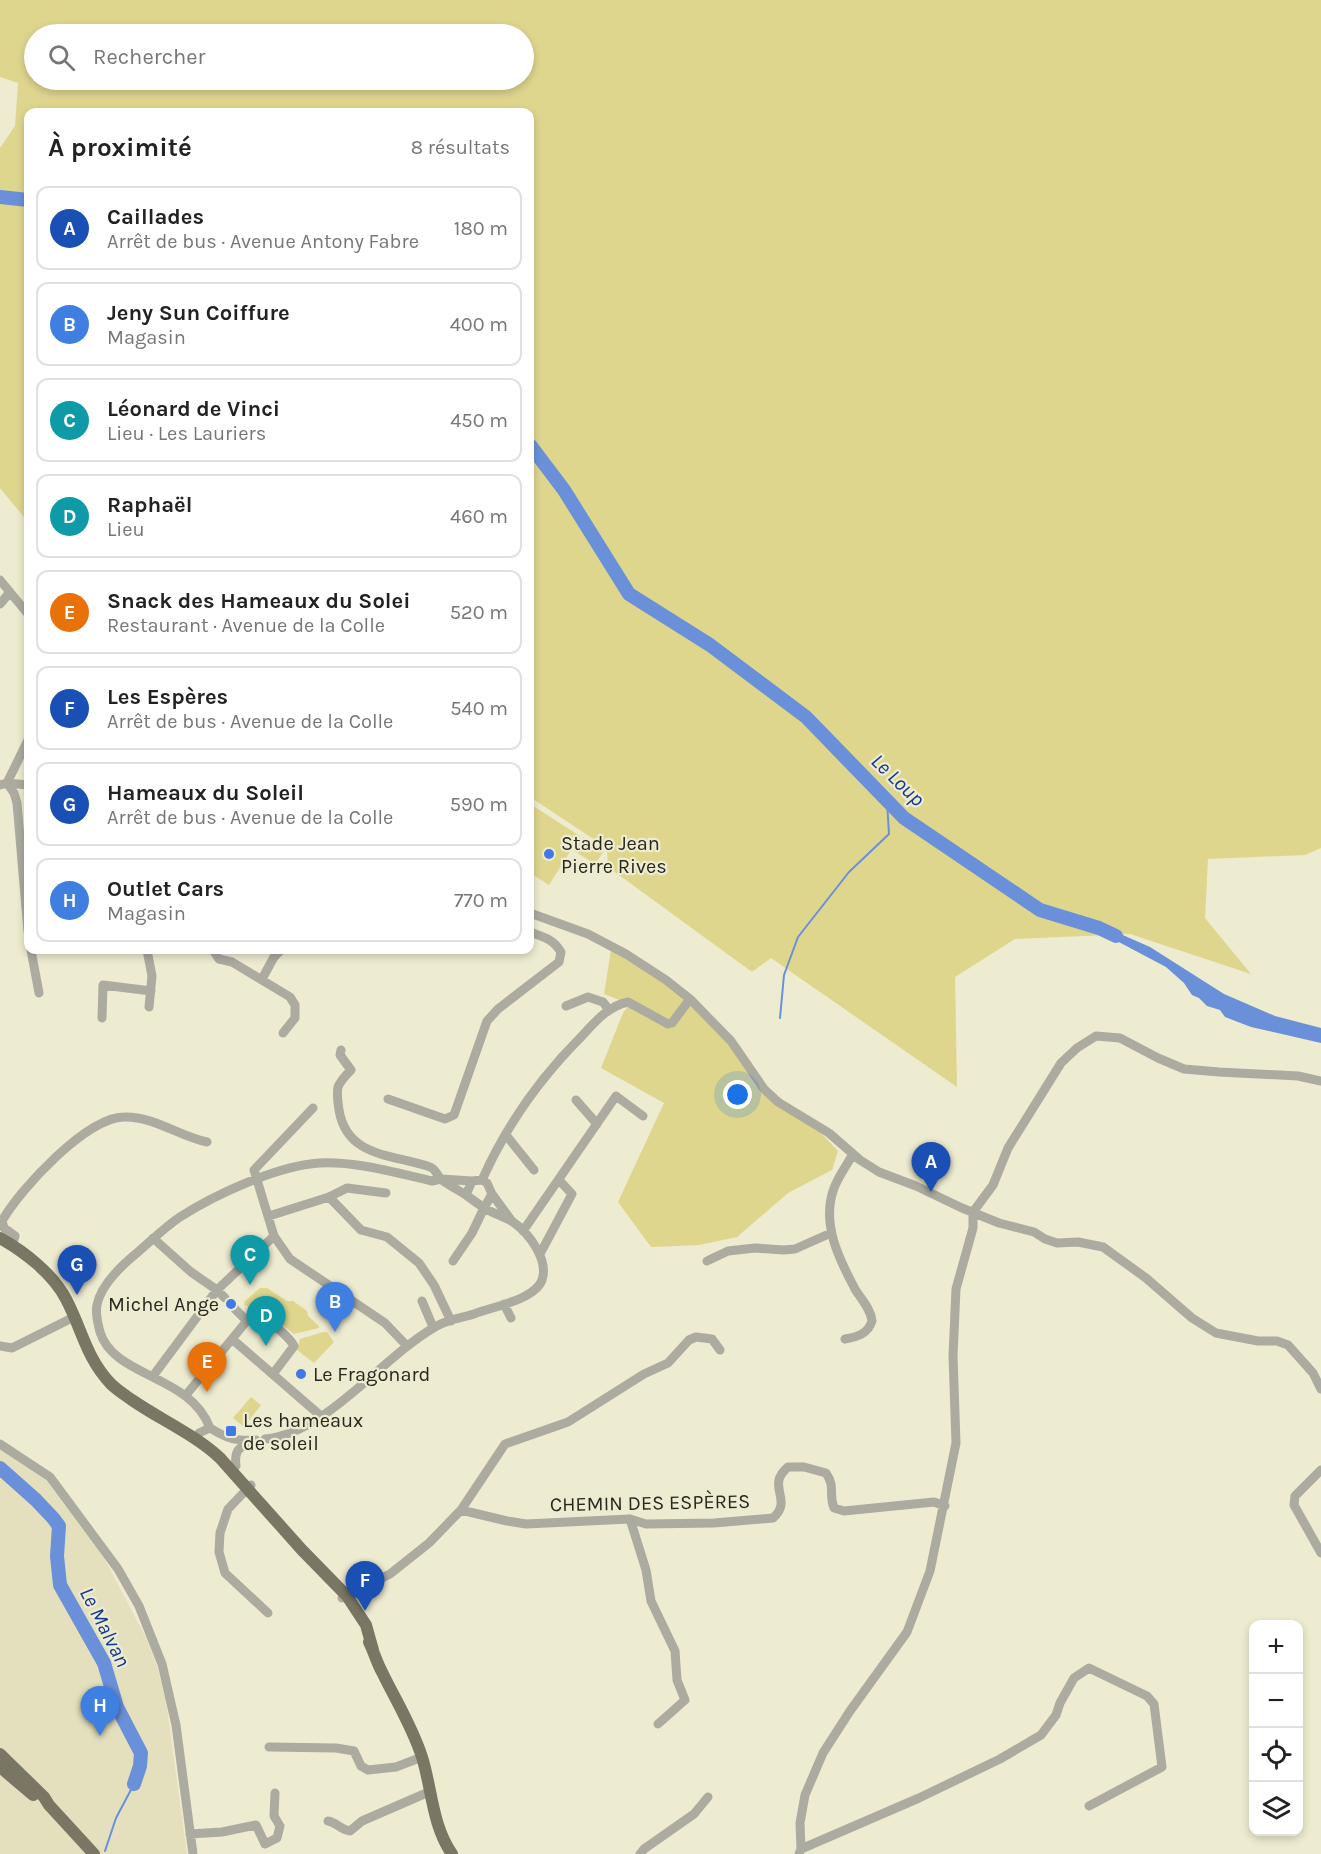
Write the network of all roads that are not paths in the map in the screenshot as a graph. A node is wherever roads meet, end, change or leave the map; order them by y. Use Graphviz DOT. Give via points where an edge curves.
graph roads {
  1 [pos="0,580"];
  2 [pos="10,592"];
  3 [pos="0,604"];
  4 [pos="24,609"];
  5 [pos="24,747"];
  6 [pos="4,784"];
  7 [pos="24,786"];
  8 [pos="24,884"];
  9 [pos="534,914"];
  10 [pos="534,933"];
  11 [pos="32,954"];
  12 [pos="148,954"];
  13 [pos="216,954"];
  14 [pos="277,954"];
  15 [pos="262,980"];
  16 [pos="151,991"];
  17 [pos="39,993"];
  18 [pos="690,999"];
  19 [pos="566,1006"];
  20 [pos="149,1007"];
  21 [pos="609,1010"];
  22 [pos="102,1017"];
  23 [pos="282,1033"];
  24 [pos="341,1050"];
  25 [pos="1321,1081"];
  26 [pos="388,1099"];
  27 [pos="576,1100"];
  28 [pos="313,1108"];
  29 [pos="643,1116"];
  30 [pos="597,1124"];
  31 [pos="506,1135"];
  32 [pos="207,1142"];
  33 [pos="853,1154"];
  34 [pos="534,1170"];
  35 [pos="256,1179"];
  36 [pos="441,1179"];
  37 [pos="559,1179"];
  38 [pos="477,1180"];
  39 [pos="386,1193"];
  40 [pos="466,1194"];
  41 [pos="492,1194"];
  42 [pos="329,1197"];
  43 [pos="977,1206"];
  44 [pos="484,1208"];
  45 [pos="269,1216"];
  46 [pos="513,1222"];
  47 [pos="524,1231"];
  48 [pos="831,1233"];
  49 [pos="274,1236"];
  50 [pos="0,1238"];
  51 [pos="153,1239"];
  52 [pos="12,1245"];
  53 [pos="540,1254"];
  54 [pos="707,1261"];
  55 [pos="453,1262"];
  56 [pos="217,1290"];
  57 [pos="225,1298"];
  58 [pos="422,1301"];
  59 [pos="504,1304"];
  60 [pos="235,1309"];
  61 [pos="74,1317"];
  62 [pos="511,1318"];
  63 [pos="247,1321"];
  64 [pos="451,1321"];
  65 [pos="433,1327"];
  66 [pos="232,1339"];
  67 [pos="845,1339"];
  68 [pos="0,1346"];
  69 [pos="407,1346"];
  70 [pos="720,1350"];
  71 [pos="273,1374"];
  72 [pos="153,1376"];
  73 [pos="1321,1389"];
  74 [pos="124,1394"];
  75 [pos="186,1395"];
  76 [pos="322,1417"];
  77 [pos="204,1430"];
  78 [pos="265,1439"];
  79 [pos="0,1444"];
  80 [pos="236,1466"];
  81 [pos="1321,1470"];
  82 [pos="249,1487"];
  83 [pos="945,1506"];
  84 [pos="461,1510"];
  85 [pos="630,1520"];
  86 [pos="1321,1553"];
  87 [pos="344,1597"];
  88 [pos="268,1613"];
  89 [pos="658,1724"];
  90 [pos="268,1747"];
  91 [pos="0,1754"];
  92 [pos="422,1757"];
  93 [pos="0,1767"];
  94 [pos="431,1791"];
  95 [pos="274,1793"];
  96 [pos="708,1797"];
  97 [pos="49,1806"];
  98 [pos="1089,1806"];
  99 [pos="327,1821"];
  100 [pos="190,1834"];
  101 [pos="265,1844"];
  102 [pos="800,1852"];
  103 [pos="94,1854"];
  104 [pos="193,1854"];
  105 [pos="263,1854"];
  106 [pos="452,1854"];
  107 [pos="640,1854"];
  1 -- 2 [label="street"];
  2 -- 3 [label="street"];
  2 -- 4 [label="street"];
  5 -- 6 [label="street"];
  6 -- 7 [label="street"];
  6 -- 8 [label="street" via="14,793 17,803"];
  9 -- 18 [label="street" via="588,934 636,960"];
  10 -- 26 [label="street" via="556,943 561,952 559,962 487,1021 453,1115 445,1119"];
  11 -- 17 [label="street"];
  12 -- 16 [label="street"];
  13 -- 15 [label="street"];
  14 -- 15 [label="street"];
  15 -- 23 [label="street" via="290,997 295,1005 295,1018"];
  16 -- 20 [label="street"];
  16 -- 22 [label="street" via="103,985"];
  18 -- 21 [label="street" via="668,1024 628,1002"];
  18 -- 33 [label="street" via="730,1041 764,1089"];
  19 -- 21 [label="street" via="588,997 603,1002"];
  21 -- 31 [label="street" via="553,1065"];
  24 -- 36 [label="street" via="340,1055 351,1070 336,1089 342,1126 352,1139 369,1150 433,1168"];
  25 -- 43 [label="street" via="1185,1069 1120,1038 1096,1036 1061,1063 1008,1148 993,1185"];
  27 -- 30 [label="street"];
  28 -- 35 [label="street" via="256,1166"];
  29 -- 30 [label="street" via="616,1096"];
  30 -- 37 [label="street"];
  31 -- 34 [label="street"];
  31 -- 38 [label="street"];
  32 -- 52 [label="street" via="142,1119 108,1118 55,1157 6,1213 2,1221 4,1228 15,1236"];
  33 -- 43 [label="street" via="879,1172"];
  33 -- 48 [label="street" via="833,1190 828,1217"];
  35 -- 36 [label="street" via="319,1163 348,1164 432,1181"];
  35 -- 45 [label="street"];
  35 -- 51 [label="street" via="181,1216"];
  36 -- 38 [label="street"];
  36 -- 40 [label="street"];
  37 -- 47 [label="street"];
  37 -- 53 [label="street" via="572,1194"];
  38 -- 40 [label="street"];
  38 -- 41 [label="street" via="487,1183"];
  39 -- 42 [label="street" via="347,1188"];
  40 -- 44 [label="street"];
  41 -- 44 [label="street"];
  41 -- 46 [label="street"];
  42 -- 45 [label="street"];
  42 -- 64 [label="street" via="361,1230 387,1237 419,1263"];
  43 -- 73 [label="street" via="999,1223 1057,1243 1103,1247 1216,1333 1288,1345 1313,1373"];
  43 -- 83 [label="street" via="956,1289 956,1443"];
  44 -- 46 [label="street"];
  44 -- 55 [label="street"];
  45 -- 49 [label="street"];
  46 -- 47 [label="street"];
  47 -- 53 [label="street"];
  48 -- 54 [label="street" via="795,1249 728,1251"];
  48 -- 67 [label="street" via="872,1321 866,1332"];
  49 -- 56 [label="street"];
  49 -- 69 [label="street" via="290,1259 385,1323"];
  50 -- 52 [label="main road"];
  51 -- 56 [label="street"];
  51 -- 72 [label="street" via="117,1272 96,1306 100,1334 111,1350"];
  52 -- 61 [label="main road" via="61,1290"];
  53 -- 59 [label="street" via="542,1282 531,1292"];
  56 -- 57 [label="street"];
  56 -- 72 [label="street"];
  58 -- 65 [label="street"];
  59 -- 62 [label="street"];
  59 -- 64 [label="street"];
  60 -- 63 [label="street"];
  61 -- 68 [label="street" via="12,1348"];
  61 -- 74 [label="main road" via="95,1364 114,1388"];
  63 -- 66 [label="street"];
  63 -- 71 [label="street" via="254,1315 261,1317 293,1343 294,1348"];
  64 -- 65 [label="street"];
  65 -- 69 [label="street"];
  66 -- 71 [label="street"];
  66 -- 75 [label="street"];
  69 -- 76 [label="street"];
  70 -- 84 [label="street" via="712,1339 689,1340 668,1363 568,1422 505,1444"];
  71 -- 76 [label="street"];
  72 -- 75 [label="street"];
  74 -- 77 [label="main road"];
  74 -- 82 [label="main road" via="209,1448"];
  75 -- 77 [label="street" via="205,1415"];
  76 -- 78 [label="street" via="290,1433"];
  77 -- 80 [label="main road"];
  77 -- 80 [label="street" via="236,1441 256,1440 239,1448"];
  79 -- 100 [label="street" via="50,1477 118,1569 139,1606 162,1664 176,1725"];
  80 -- 82 [label="main road"];
  81 -- 86 [label="street" via="1295,1496 1294,1505"];
  82 -- 87 [label="main road"];
  82 -- 88 [label="street" via="228,1509 219,1552 225,1573"];
  83 -- 85 [label="street, CHEMIN DES ESPÈRES" via="934,1502 844,1511 834,1508 832,1482 826,1473 788,1467 777,1488 783,1502 773,1518 646,1524"];
  83 -- 102 [label="street" via="930,1571 907,1632 823,1753 805,1795"];
  84 -- 85 [label="street, CHEMIN DES ESPÈRES" via="526,1524"];
  84 -- 87 [label="street" via="411,1559"];
  85 -- 89 [label="street" via="651,1601 675,1651 677,1680 686,1700"];
  87 -- 92 [label="main road" via="406,1714"];
  90 -- 92 [label="street" via="354,1751 361,1766 368,1770 396,1767"];
  91 -- 97 [label="main road" via="31,1782"];
  92 -- 94 [label="main road"];
  93 -- 97 [label="main road"];
  94 -- 99 [label="street" via="362,1821 350,1832"];
  94 -- 106 [label="main road" via="435,1818"];
  95 -- 101 [label="street" via="277,1838"];
  96 -- 107 [label="street" via="694,1814"];
  97 -- 103 [label="main road"];
  98 -- 102 [label="street" via="1162,1767 1154,1704 1147,1696 1089,1668 1074,1678 1041,1735 1000,1759"];
  100 -- 101 [label="street" via="256,1825"];
  100 -- 104 [label="street"];
  101 -- 105 [label="street"];
}
